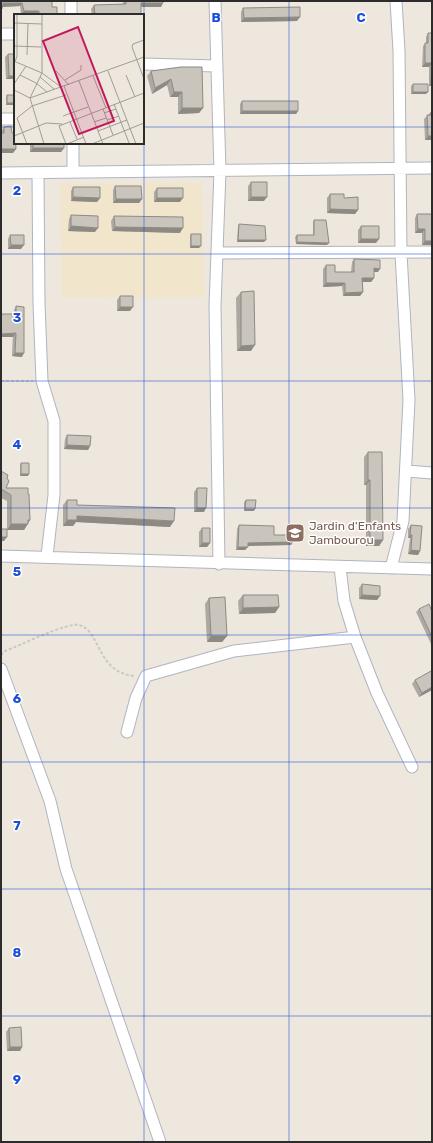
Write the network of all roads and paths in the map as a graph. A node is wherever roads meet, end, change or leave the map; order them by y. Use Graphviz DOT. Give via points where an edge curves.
graph roads {
  1 [pos="71,1"];
  2 [pos="215,1"];
  3 [pos="396,1"];
  4 [pos="71,14"];
  5 [pos="1,34"];
  6 [pos="14,34"];
  7 [pos="144,64"];
  8 [pos="216,66"];
  9 [pos="1,119"];
  10 [pos="14,119"];
  11 [pos="73,144"];
  12 [pos="399,168"];
  13 [pos="432,168"];
  14 [pos="220,171"];
  15 [pos="73,172"];
  16 [pos="1,173"];
  17 [pos="38,173"];
  18 [pos="432,252"];
  19 [pos="217,253"];
  20 [pos="401,253"];
  21 [pos="1,381"];
  22 [pos="42,381"];
  23 [pos="407,471"];
  24 [pos="432,473"];
  25 [pos="1,556"];
  26 [pos="48,556"];
  27 [pos="219,564"];
  28 [pos="340,567"];
  29 [pos="391,568"];
  30 [pos="431,571"];
  31 [pos="355,637"];
  32 [pos="1,655"];
  33 [pos="1,669"];
  34 [pos="146,676"];
  35 [pos="127,732"];
  36 [pos="412,767"];
  37 [pos="160,1142"];
  1 -- 4 [label="street"];
  2 -- 8 [label="street"];
  3 -- 12 [label="street" via="399,51"];
  5 -- 6 [label="street"];
  7 -- 8 [label="street"];
  8 -- 14 [label="street"];
  9 -- 10 [label="street"];
  11 -- 15 [label="street"];
  12 -- 13 [label="street"];
  12 -- 14 [label="street"];
  12 -- 20 [label="street"];
  14 -- 15 [label="street"];
  14 -- 19 [label="street"];
  15 -- 17 [label="street"];
  16 -- 17 [label="street"];
  17 -- 22 [label="street"];
  18 -- 20 [label="street"];
  19 -- 20 [label="street"];
  19 -- 27 [label="street" via="215,306"];
  20 -- 23 [label="street" via="409,400"];
  21 -- 22 [label="path"];
  22 -- 26 [label="street" via="54,421 54,495"];
  23 -- 24 [label="street"];
  23 -- 29 [label="street" via="403,521"];
  25 -- 26 [label="street"];
  26 -- 27 [label="street"];
  27 -- 28 [label="street"];
  28 -- 29 [label="street"];
  28 -- 31 [label="street" via="344,600"];
  29 -- 30 [label="street"];
  31 -- 34 [label="street" via="234,651"];
  31 -- 36 [label="street" via="377,693"];
  32 -- 34 [label="path" via="5,651 65,627 79,625 88,630 108,664 126,675"];
  33 -- 37 [label="street" via="50,802 66,869"];
  34 -- 35 [label="street" via="136,698"];
}
